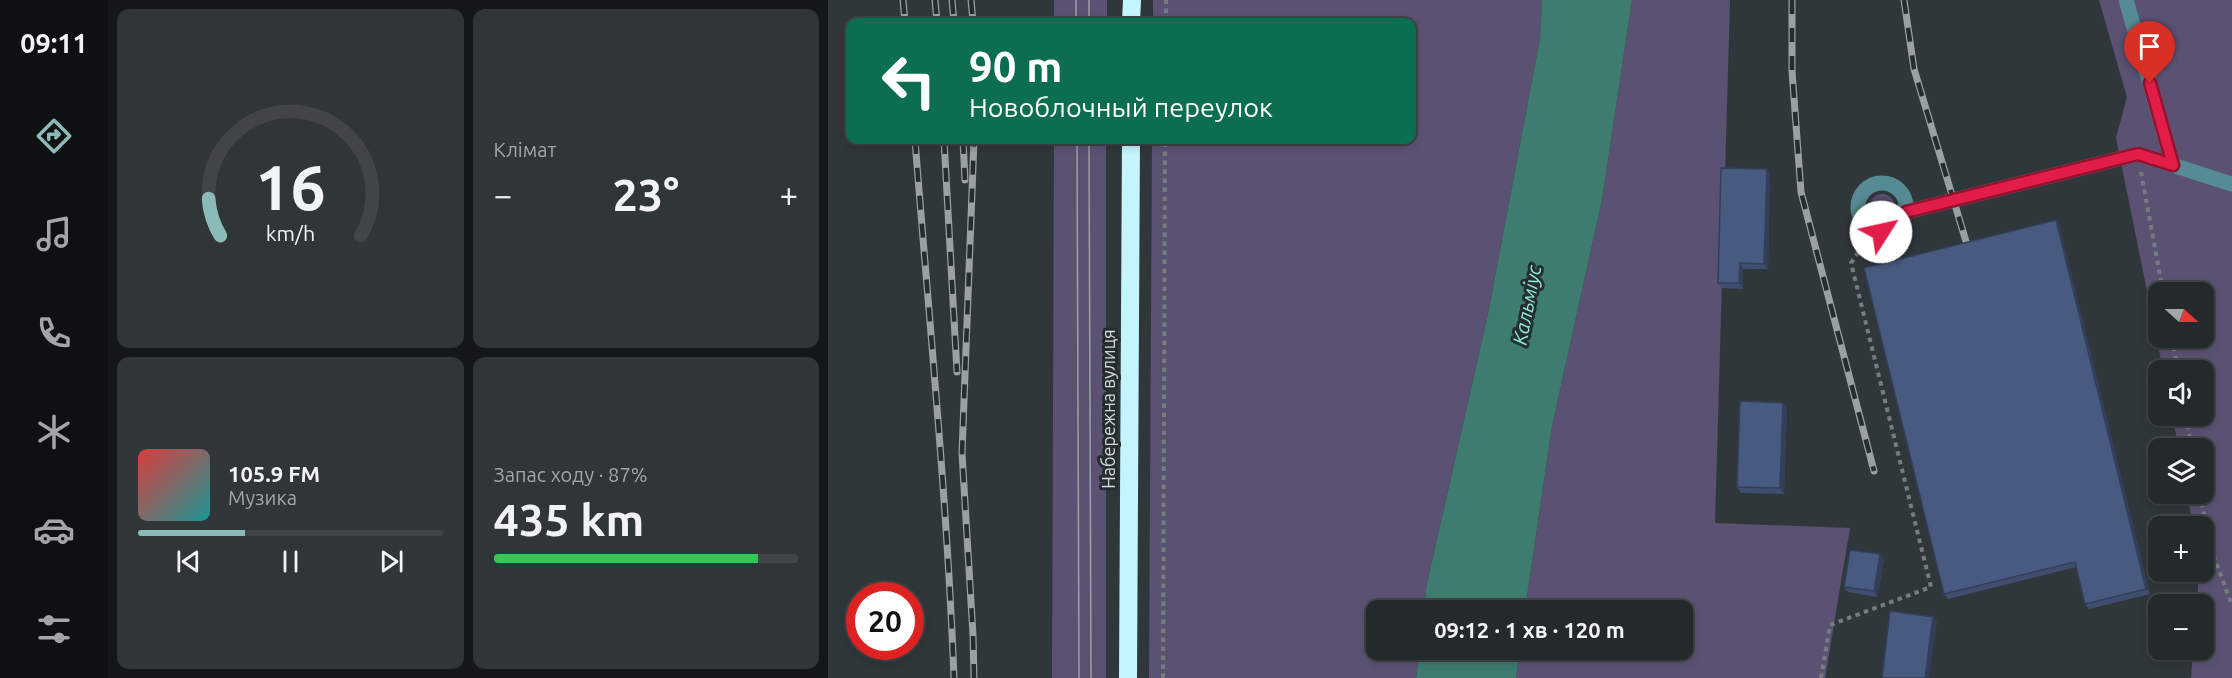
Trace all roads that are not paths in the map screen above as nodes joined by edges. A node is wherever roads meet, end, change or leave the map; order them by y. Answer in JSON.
{"nodes":[{"id":1,"x":1132,"y":0,"type":"edge"},
{"id":2,"x":2126,"y":0,"type":"edge"},
{"id":3,"x":1131,"y":18,"type":"edge"},
{"id":4,"x":1131,"y":144,"type":"edge"},
{"id":5,"x":2173,"y":165,"type":"junction"},
{"id":6,"x":2232,"y":184,"type":"edge"},
{"id":7,"x":1906,"y":212,"type":"junction"},
{"id":8,"x":1128,"y":678,"type":"edge"}],
"edges":[{"from":1,"to":3,"type":"highway"},
{"from":2,"to":5,"type":"street"},
{"from":4,"to":8,"type":"highway","name":"Набережна вулиця"},
{"from":5,"to":6,"type":"street"},
{"from":5,"to":7,"type":"street"},
{"from":7,"to":7,"type":"street"}]}
